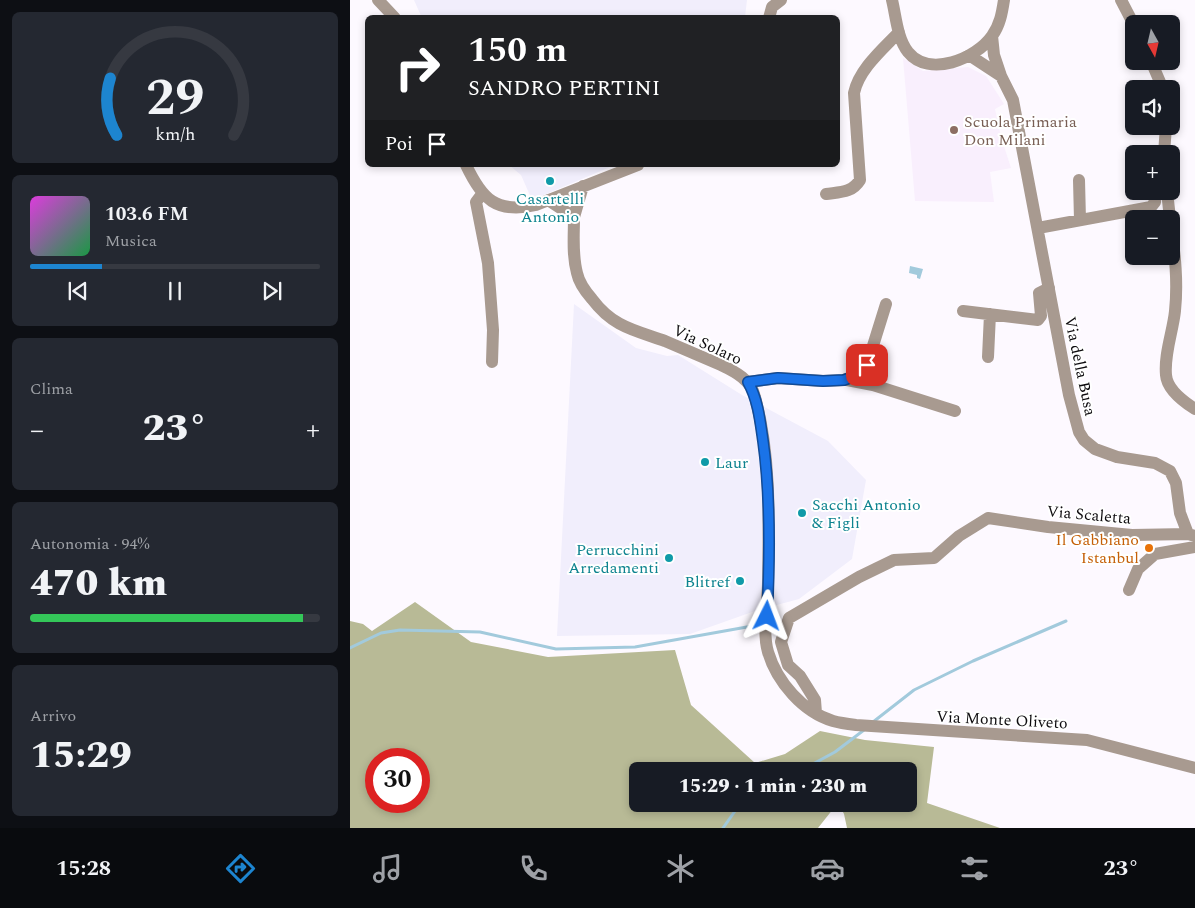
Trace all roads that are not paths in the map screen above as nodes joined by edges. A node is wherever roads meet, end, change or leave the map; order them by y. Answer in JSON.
{"nodes":[{"id":1,"x":378,"y":0,"type":"edge"},
{"id":2,"x":781,"y":0,"type":"edge"},
{"id":3,"x":892,"y":0,"type":"edge"},
{"id":4,"x":1004,"y":0,"type":"edge"},
{"id":5,"x":1121,"y":0,"type":"edge"},
{"id":6,"x":392,"y":15,"type":"edge"},
{"id":7,"x":770,"y":15,"type":"edge"},
{"id":8,"x":1129,"y":15,"type":"edge"},
{"id":9,"x":900,"y":32,"type":"junction"},
{"id":10,"x":992,"y":36,"type":"junction"},
{"id":11,"x":969,"y":55,"type":"junction"},
{"id":12,"x":1001,"y":76,"type":"junction"},
{"id":13,"x":467,"y":167,"type":"edge"},
{"id":14,"x":633,"y":167,"type":"edge"},
{"id":15,"x":1079,"y":180,"type":"dead end"},
{"id":16,"x":583,"y":186,"type":"junction"},
{"id":17,"x":482,"y":194,"type":"junction"},
{"id":18,"x":826,"y":194,"type":"dead end"},
{"id":19,"x":548,"y":200,"type":"junction"},
{"id":20,"x":1155,"y":200,"type":"edge"},
{"id":21,"x":574,"y":217,"type":"junction"},
{"id":22,"x":1080,"y":220,"type":"junction"},
{"id":23,"x":1038,"y":228,"type":"junction"},
{"id":24,"x":1176,"y":265,"type":"edge"},
{"id":25,"x":1049,"y":288,"type":"junction"},
{"id":26,"x":886,"y":304,"type":"dead end"},
{"id":27,"x":963,"y":311,"type":"dead end"},
{"id":28,"x":990,"y":314,"type":"junction"},
{"id":29,"x":988,"y":357,"type":"dead end"},
{"id":30,"x":492,"y":362,"type":"dead end"},
{"id":31,"x":844,"y":380,"type":"junction"},
{"id":32,"x":748,"y":382,"type":"junction"},
{"id":33,"x":1195,"y":408,"type":"edge"},
{"id":34,"x":955,"y":411,"type":"dead end"},
{"id":35,"x":1192,"y":535,"type":"edge"},
{"id":36,"x":1195,"y":547,"type":"edge"},
{"id":37,"x":1129,"y":590,"type":"dead end"},
{"id":38,"x":812,"y":710,"type":"junction"},
{"id":39,"x":1195,"y":768,"type":"edge"}],
"edges":[{"from":1,"to":6,"type":"street"},
{"from":2,"to":7,"type":"street"},
{"from":3,"to":9,"type":"street"},
{"from":4,"to":10,"type":"street"},
{"from":5,"to":8,"type":"street"},
{"from":9,"to":11,"type":"street"},
{"from":9,"to":18,"type":"street"},
{"from":10,"to":11,"type":"street"},
{"from":10,"to":12,"type":"street","name":"Via della Busa"},
{"from":11,"to":12,"type":"street"},
{"from":12,"to":23,"type":"street","name":"Via della Busa"},
{"from":13,"to":17,"type":"street"},
{"from":14,"to":16,"type":"street"},
{"from":15,"to":22,"type":"street"},
{"from":16,"to":19,"type":"street"},
{"from":16,"to":21,"type":"street","name":"Via Solaro"},
{"from":17,"to":19,"type":"street"},
{"from":17,"to":30,"type":"street"},
{"from":19,"to":21,"type":"street"},
{"from":20,"to":22,"type":"street"},
{"from":21,"to":32,"type":"street","name":"Via Solaro"},
{"from":22,"to":23,"type":"street"},
{"from":23,"to":25,"type":"street","name":"Via della Busa"},
{"from":24,"to":33,"type":"street"},
{"from":25,"to":28,"type":"street","name":"Via della Busa"},
{"from":25,"to":35,"type":"street","name":"Via della Busa"},
{"from":26,"to":31,"type":"street"},
{"from":27,"to":28,"type":"street","name":"Via della Busa"},
{"from":28,"to":29,"type":"street"},
{"from":31,"to":32,"type":"street"},
{"from":31,"to":34,"type":"street"},
{"from":32,"to":38,"type":"street","name":"Via Solaro"},
{"from":35,"to":38,"type":"street","name":"Via Scaletta"},
{"from":36,"to":37,"type":"street"},
{"from":38,"to":39,"type":"street","name":"Via Monte Oliveto"}]}
